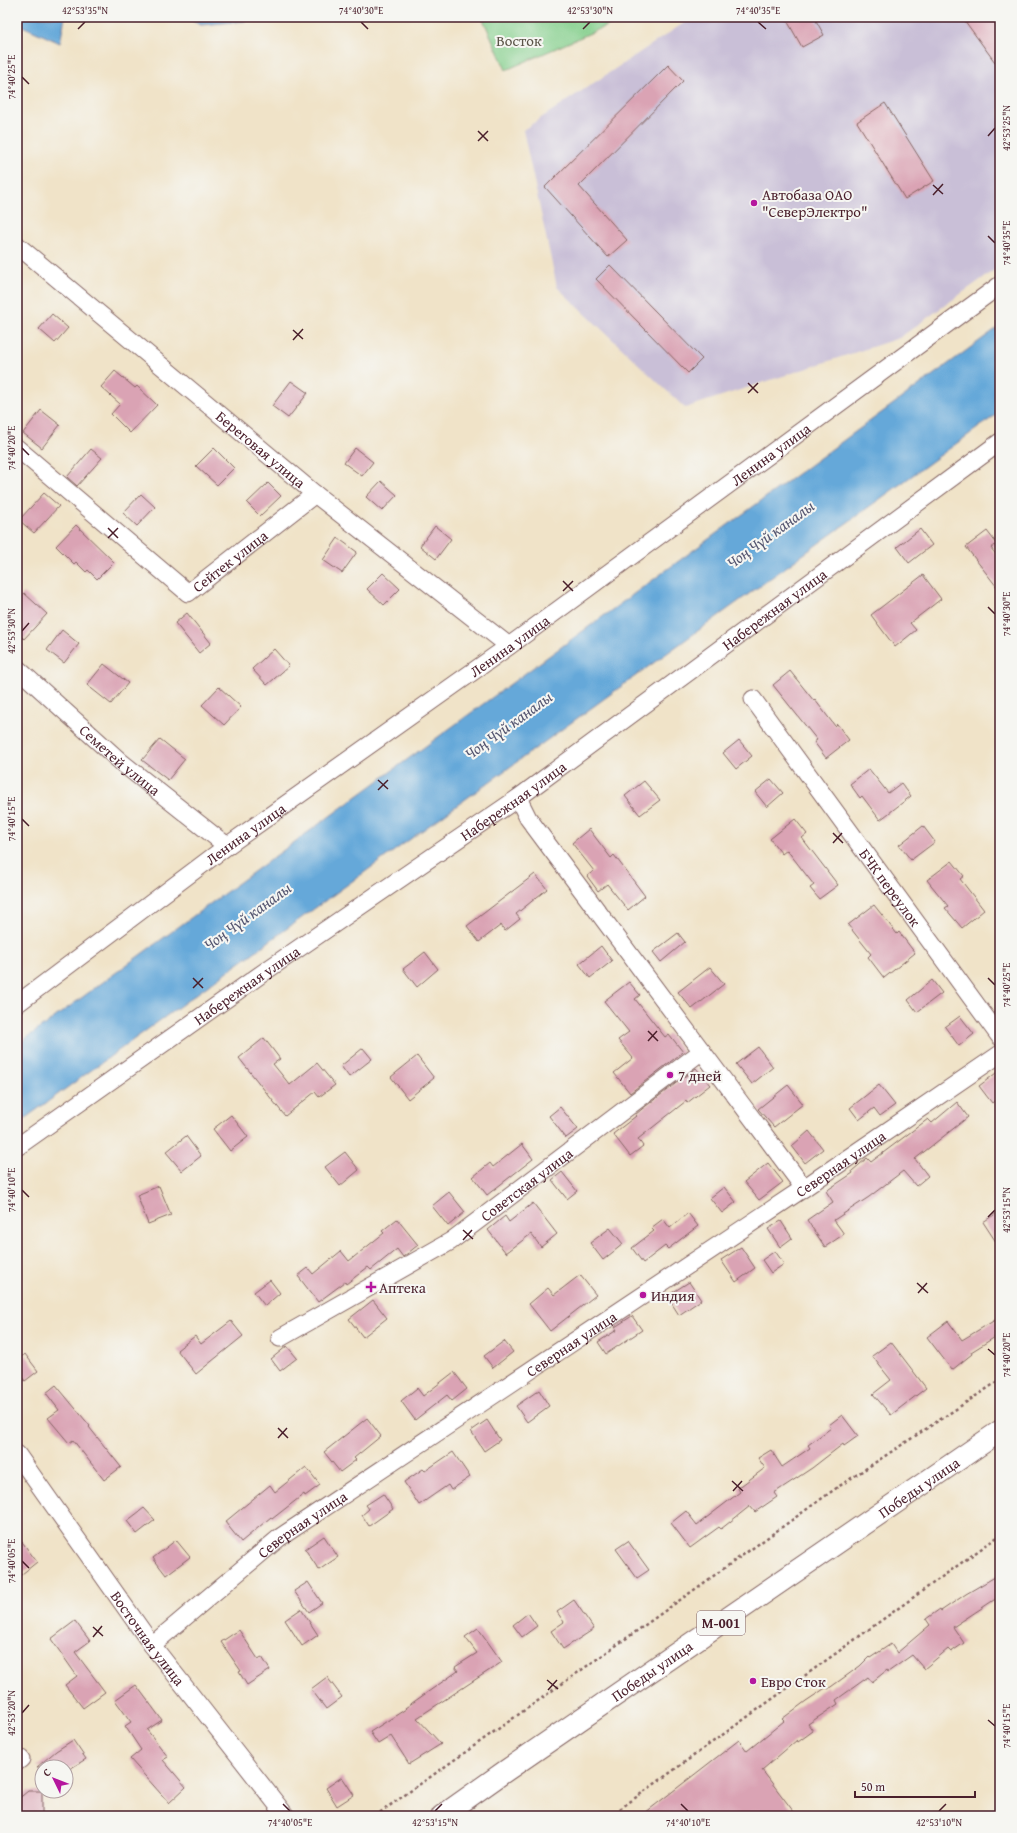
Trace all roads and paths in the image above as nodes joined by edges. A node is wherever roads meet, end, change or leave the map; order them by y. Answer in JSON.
{"nodes":[{"id":1,"x":17,"y":245,"type":"edge"},
{"id":2,"x":1000,"y":285,"type":"edge"},
{"id":3,"x":1000,"y":442,"type":"edge"},
{"id":4,"x":17,"y":448,"type":"edge"},
{"id":5,"x":315,"y":494,"type":"junction"},
{"id":6,"x":509,"y":646,"type":"junction"},
{"id":7,"x":17,"y":668,"type":"edge"},
{"id":8,"x":753,"y":699,"type":"dead end"},
{"id":9,"x":518,"y":798,"type":"junction"},
{"id":10,"x":227,"y":846,"type":"junction"},
{"id":11,"x":17,"y":1004,"type":"edge"},
{"id":12,"x":1000,"y":1037,"type":"edge"},
{"id":13,"x":702,"y":1051,"type":"junction"},
{"id":14,"x":1000,"y":1054,"type":"edge"},
{"id":15,"x":17,"y":1147,"type":"edge"},
{"id":16,"x":804,"y":1188,"type":"junction"},
{"id":17,"x":280,"y":1338,"type":"dead end"},
{"id":18,"x":1000,"y":1380,"type":"edge"},
{"id":19,"x":1000,"y":1431,"type":"edge"},
{"id":20,"x":17,"y":1454,"type":"edge"},
{"id":21,"x":1000,"y":1535,"type":"edge"},
{"id":22,"x":152,"y":1645,"type":"junction"},
{"id":23,"x":286,"y":1816,"type":"edge"},
{"id":24,"x":374,"y":1816,"type":"edge"},
{"id":25,"x":442,"y":1816,"type":"edge"},
{"id":26,"x":610,"y":1816,"type":"edge"}],
"edges":[{"from":1,"to":5,"type":"street","name":"Береговая улица"},
{"from":2,"to":6,"type":"street","name":"Ленина улица"},
{"from":3,"to":9,"type":"street","name":"Набережная улица"},
{"from":4,"to":5,"type":"street","name":"Сейтек улица"},
{"from":5,"to":6,"type":"street","name":"Береговая улица"},
{"from":6,"to":10,"type":"street","name":"Ленина улица"},
{"from":7,"to":10,"type":"street","name":"Семетей улица"},
{"from":8,"to":12,"type":"street","name":"БЧК переулок"},
{"from":9,"to":13,"type":"street"},
{"from":9,"to":15,"type":"street","name":"Набережная улица"},
{"from":10,"to":11,"type":"street","name":"Ленина улица"},
{"from":13,"to":16,"type":"street"},
{"from":13,"to":17,"type":"street","name":"Советская улица"},
{"from":14,"to":16,"type":"street","name":"Северная улица"},
{"from":16,"to":22,"type":"street","name":"Северная улица"},
{"from":18,"to":24,"type":"path"},
{"from":19,"to":25,"type":"main road","name":"Победы улица","number":"М-001"},
{"from":20,"to":22,"type":"street","name":"Восточная улица"},
{"from":21,"to":26,"type":"path"},
{"from":22,"to":23,"type":"street","name":"Восточная улица"}]}
